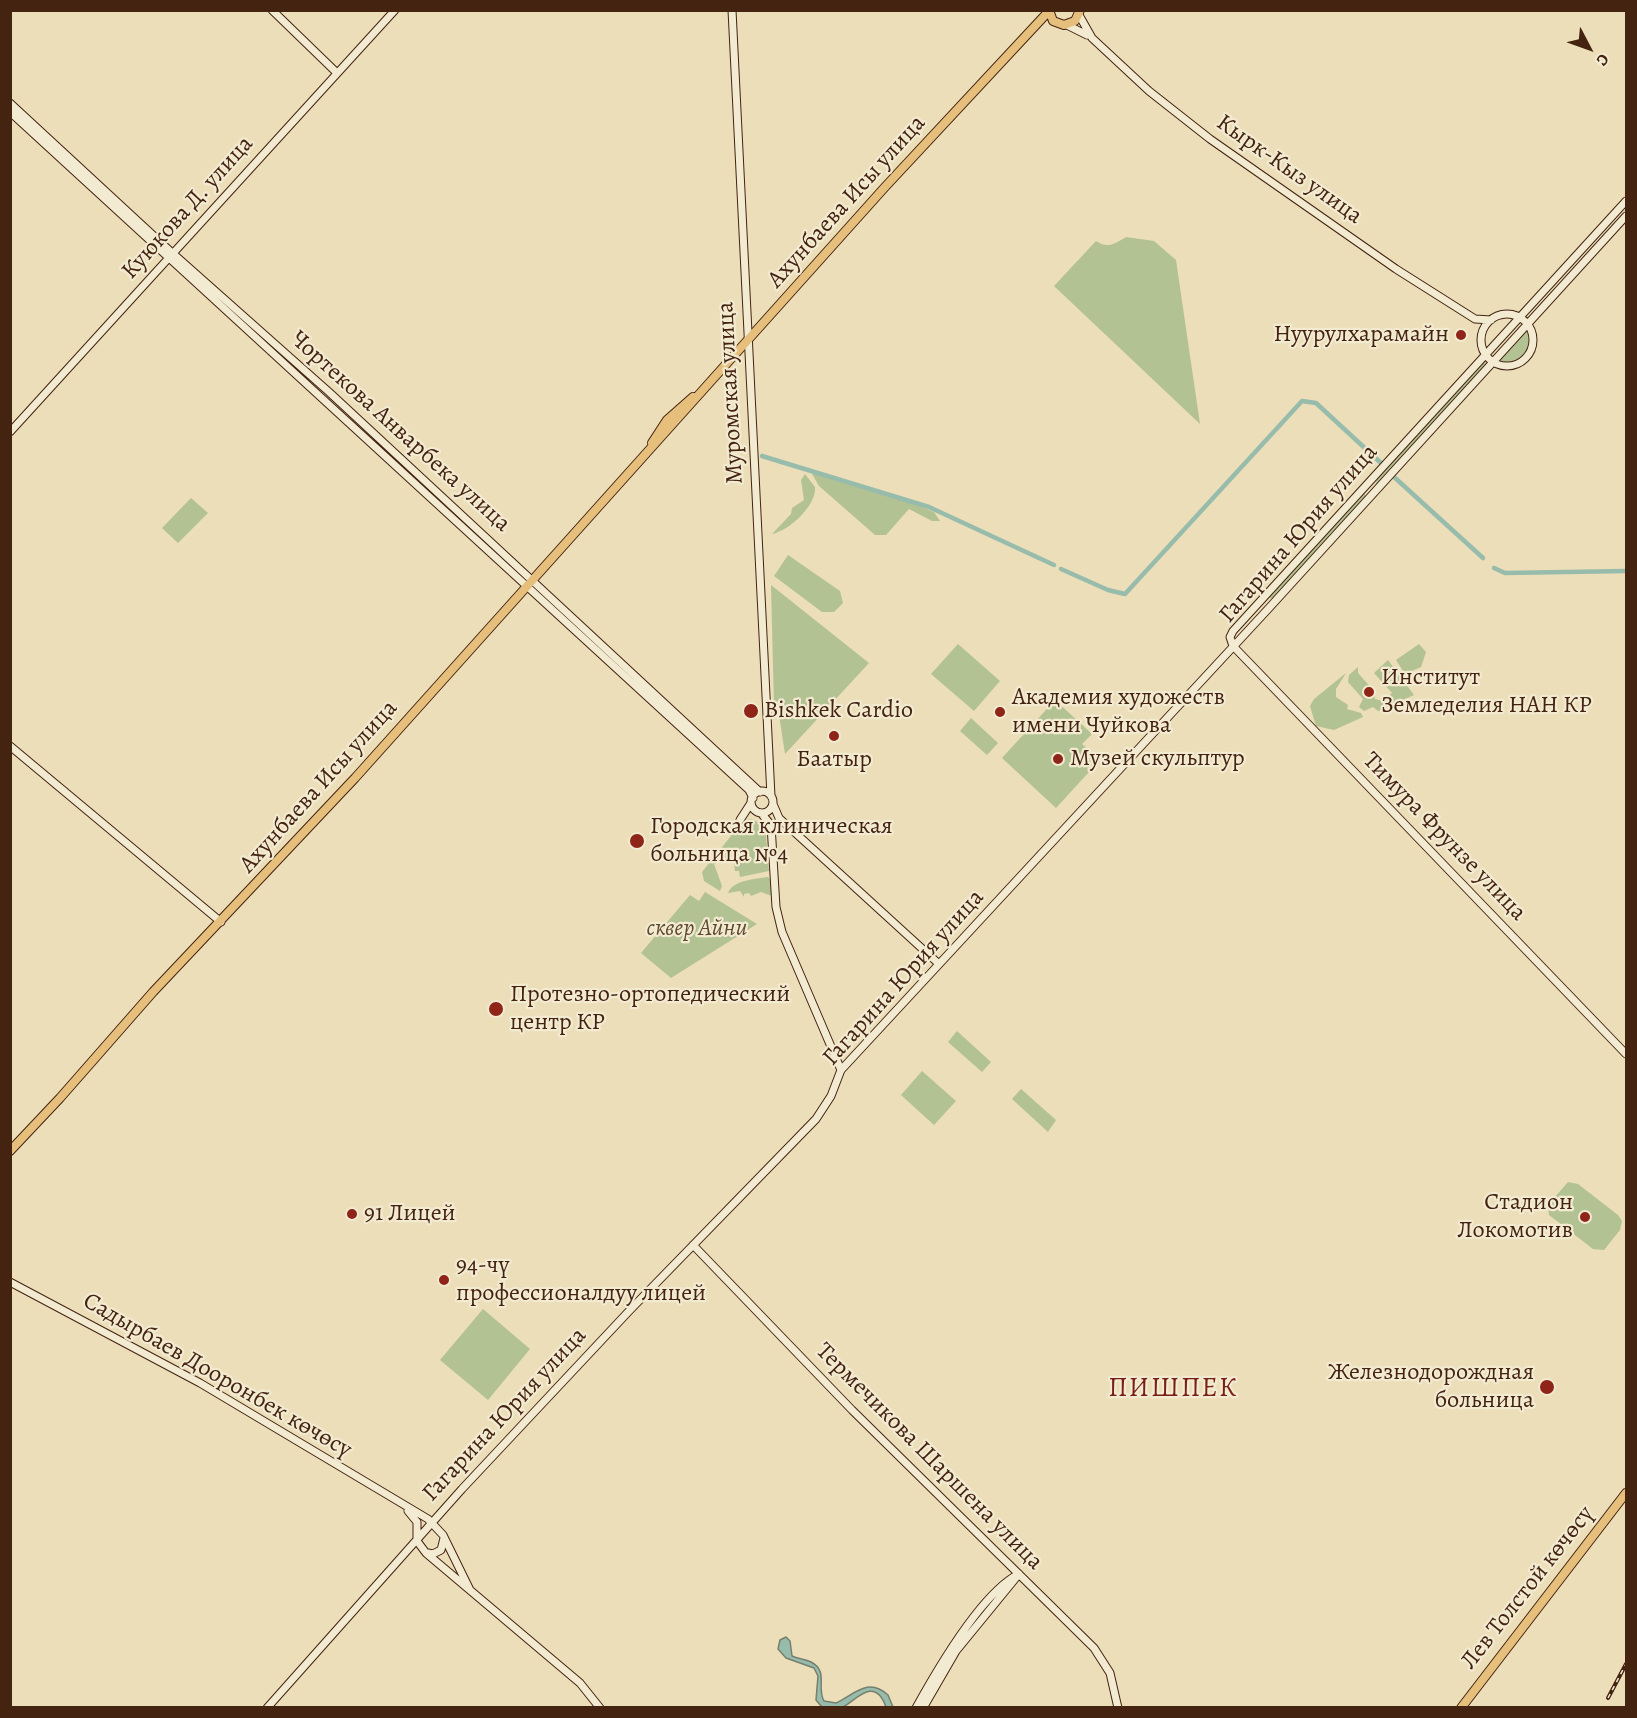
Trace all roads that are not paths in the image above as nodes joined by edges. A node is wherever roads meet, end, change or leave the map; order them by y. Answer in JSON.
{"nodes":[{"id":1,"x":272,"y":10,"type":"edge"},
{"id":2,"x":395,"y":10,"type":"edge"},
{"id":3,"x":732,"y":10,"type":"edge"},
{"id":4,"x":1049,"y":11,"type":"edge"},
{"id":5,"x":1080,"y":13,"type":"edge"},
{"id":6,"x":1057,"y":24,"type":"junction"},
{"id":7,"x":1067,"y":25,"type":"junction"},
{"id":8,"x":1029,"y":35,"type":"junction"},
{"id":9,"x":1092,"y":38,"type":"junction"},
{"id":10,"x":337,"y":73,"type":"junction"},
{"id":11,"x":10,"y":103,"type":"edge"},
{"id":12,"x":10,"y":112,"type":"edge"},
{"id":13,"x":1626,"y":201,"type":"edge"},
{"id":14,"x":1626,"y":216,"type":"edge"},
{"id":15,"x":170,"y":256,"type":"junction"},
{"id":16,"x":1520,"y":317,"type":"junction"},
{"id":17,"x":1475,"y":319,"type":"junction"},
{"id":18,"x":1491,"y":320,"type":"junction"},
{"id":19,"x":1528,"y":324,"type":"junction"},
{"id":20,"x":1482,"y":334,"type":"junction"},
{"id":21,"x":748,"y":339,"type":"junction"},
{"id":22,"x":1486,"y":354,"type":"junction"},
{"id":23,"x":1493,"y":361,"type":"junction"},
{"id":24,"x":10,"y":432,"type":"edge"},
{"id":25,"x":529,"y":583,"type":"junction"},
{"id":26,"x":1261,"y":601,"type":"junction"},
{"id":27,"x":1269,"y":608,"type":"junction"},
{"id":28,"x":1233,"y":646,"type":"junction"},
{"id":29,"x":10,"y":746,"type":"edge"},
{"id":30,"x":769,"y":773,"type":"junction"},
{"id":31,"x":761,"y":791,"type":"junction"},
{"id":32,"x":752,"y":800,"type":"junction"},
{"id":33,"x":772,"y":800,"type":"junction"},
{"id":34,"x":760,"y":813,"type":"junction"},
{"id":35,"x":779,"y":818,"type":"junction"},
{"id":36,"x":771,"y":825,"type":"junction"},
{"id":37,"x":221,"y":922,"type":"junction"},
{"id":38,"x":939,"y":964,"type":"junction"},
{"id":39,"x":1626,"y":1043,"type":"edge"},
{"id":40,"x":1624,"y":1052,"type":"edge"},
{"id":41,"x":841,"y":1070,"type":"junction"},
{"id":42,"x":10,"y":1151,"type":"edge"},
{"id":43,"x":693,"y":1245,"type":"junction"},
{"id":44,"x":10,"y":1282,"type":"edge"},
{"id":45,"x":1626,"y":1493,"type":"edge"},
{"id":46,"x":402,"y":1505,"type":"junction"},
{"id":47,"x":431,"y":1524,"type":"junction"},
{"id":48,"x":443,"y":1535,"type":"junction"},
{"id":49,"x":417,"y":1541,"type":"junction"},
{"id":50,"x":426,"y":1553,"type":"junction"},
{"id":51,"x":1019,"y":1574,"type":"junction"},
{"id":52,"x":470,"y":1590,"type":"junction"},
{"id":53,"x":267,"y":1707,"type":"edge"},
{"id":54,"x":600,"y":1707,"type":"edge"},
{"id":55,"x":916,"y":1707,"type":"edge"},
{"id":56,"x":923,"y":1707,"type":"edge"},
{"id":57,"x":1118,"y":1707,"type":"edge"},
{"id":58,"x":1461,"y":1707,"type":"edge"}],
"edges":[{"from":1,"to":10,"type":"main road"},
{"from":2,"to":10,"type":"main road","name":"Куюкова Д. улица"},
{"from":3,"to":21,"type":"main road","name":"Муромская улица"},
{"from":4,"to":6,"type":"main road"},
{"from":4,"to":8,"type":"main road","name":"Ахунбаева Исы улица"},
{"from":5,"to":7,"type":"main road"},
{"from":5,"to":9,"type":"main road","name":"Кырк-Кыз улица"},
{"from":6,"to":7,"type":"main road"},
{"from":6,"to":8,"type":"main road","name":"Ахунбаева Исы улица"},
{"from":7,"to":9,"type":"main road","name":"Кырк-Кыз улица"},
{"from":8,"to":21,"type":"main road","name":"Ахунбаева Исы улица"},
{"from":9,"to":17,"type":"main road","name":"Кырк-Кыз улица"},
{"from":10,"to":15,"type":"main road","name":"Куюкова Д. улица"},
{"from":11,"to":15,"type":"main road","name":"Чортекова Анварбека улица"},
{"from":12,"to":15,"type":"main road","name":"Чортекова Анварбека улица"},
{"from":13,"to":16,"type":"main road","name":"Гагарина Юрия улица"},
{"from":14,"to":19,"type":"main road","name":"Гагарина Юрия улица"},
{"from":15,"to":24,"type":"main road","name":"Куюкова Д. улица"},
{"from":15,"to":25,"type":"main road","name":"Чортекова Анварбека улица"},
{"from":16,"to":18,"type":"main road","name":"Кырк-Кыз улица"},
{"from":16,"to":19,"type":"main road"},
{"from":16,"to":22,"type":"main road","name":"Гагарина Юрия улица"},
{"from":17,"to":18,"type":"main road","name":"Кырк-Кыз улица"},
{"from":17,"to":20,"type":"main road"},
{"from":18,"to":20,"type":"main road"},
{"from":19,"to":23,"type":"main road","name":"Гагарина Юрия улица"},
{"from":19,"to":23,"type":"main road"},
{"from":20,"to":22,"type":"main road"},
{"from":21,"to":25,"type":"main road","name":"Ахунбаева Исы улица"},
{"from":21,"to":30,"type":"main road","name":"Муромская улица"},
{"from":22,"to":23,"type":"main road"},
{"from":22,"to":26,"type":"main road","name":"Гагарина Юрия улица"},
{"from":23,"to":27,"type":"main road","name":"Гагарина Юрия улица"},
{"from":25,"to":31,"type":"main road","name":"Чортекова Анварбека улица"},
{"from":25,"to":32,"type":"main road","name":"Чортекова Анварбека улица"},
{"from":25,"to":37,"type":"main road","name":"Ахунбаева Исы улица"},
{"from":26,"to":27,"type":"main road"},
{"from":26,"to":28,"type":"main road","name":"Гагарина Юрия улица"},
{"from":27,"to":28,"type":"main road","name":"Гагарина Юрия улица"},
{"from":28,"to":38,"type":"main road","name":"Гагарина Юрия улица"},
{"from":28,"to":40,"type":"main road","name":"Тимура Фрунзе улица"},
{"from":29,"to":37,"type":"main road"},
{"from":30,"to":31,"type":"main road"},
{"from":30,"to":33,"type":"main road","name":"Муромская улица"},
{"from":31,"to":32,"type":"main road"},
{"from":31,"to":33,"type":"main road","name":"Чортекова Анварбека улица"},
{"from":32,"to":34,"type":"main road","name":"Чортекова Анварбека улица"},
{"from":32,"to":34,"type":"main road"},
{"from":33,"to":34,"type":"main road"},
{"from":33,"to":35,"type":"main road","name":"Муромская улица"},
{"from":34,"to":36,"type":"main road"},
{"from":35,"to":36,"type":"main road"},
{"from":35,"to":38,"type":"main road"},
{"from":36,"to":41,"type":"main road"},
{"from":37,"to":42,"type":"main road","name":"Ахунбаева Исы улица"},
{"from":38,"to":41,"type":"main road","name":"Гагарина Юрия улица"},
{"from":39,"to":40,"type":"main road"},
{"from":41,"to":43,"type":"main road","name":"Гагарина Юрия улица"},
{"from":43,"to":47,"type":"main road","name":"Гагарина Юрия улица"},
{"from":43,"to":51,"type":"main road","name":"Термечикова Шаршена улица"},
{"from":44,"to":46,"type":"main road","name":"Садырбаев Дооронбек көчөсү"},
{"from":45,"to":58,"type":"main road","name":"Лев Толстой көчөсү"},
{"from":46,"to":47,"type":"main road","name":"Садырбаев Дооронбек көчөсү"},
{"from":46,"to":49,"type":"main road"},
{"from":47,"to":48,"type":"main road"},
{"from":47,"to":49,"type":"main road","name":"Гагарина Юрия улица"},
{"from":48,"to":50,"type":"main road"},
{"from":48,"to":52,"type":"main road"},
{"from":49,"to":50,"type":"main road"},
{"from":49,"to":53,"type":"main road","name":"Гагарина Юрия улица"},
{"from":50,"to":52,"type":"main road"},
{"from":51,"to":55,"type":"main road"},
{"from":51,"to":56,"type":"main road"},
{"from":51,"to":57,"type":"main road","name":"Термечикова Шаршена улица"},
{"from":52,"to":54,"type":"main road"}]}
